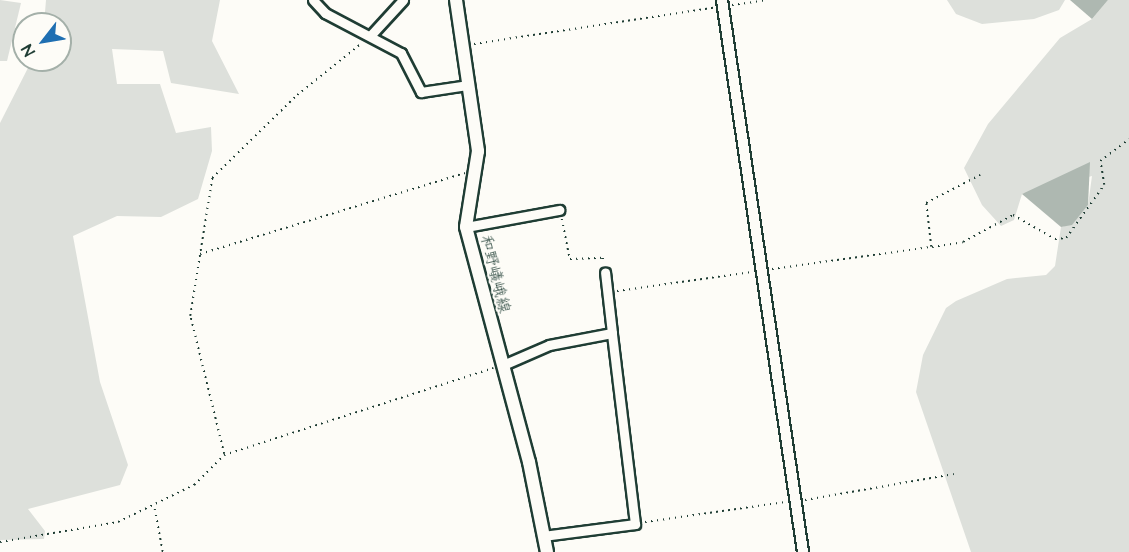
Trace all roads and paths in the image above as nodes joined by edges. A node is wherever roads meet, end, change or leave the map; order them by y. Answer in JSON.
{"nodes":[{"id":1,"x":313,"y":0,"type":"edge"},
{"id":2,"x":403,"y":0,"type":"edge"},
{"id":3,"x":456,"y":0,"type":"edge"},
{"id":4,"x":767,"y":0,"type":"edge"},
{"id":5,"x":722,"y":3,"type":"edge"},
{"id":6,"x":370,"y":36,"type":"junction"},
{"id":7,"x":462,"y":46,"type":"junction"},
{"id":8,"x":468,"y":85,"type":"junction"},
{"id":9,"x":1129,"y":139,"type":"edge"},
{"id":10,"x":478,"y":171,"type":"junction"},
{"id":11,"x":980,"y":175,"type":"dead end"},
{"id":12,"x":560,"y":210,"type":"joint"},
{"id":13,"x":466,"y":227,"type":"junction"},
{"id":14,"x":931,"y":247,"type":"junction"},
{"id":15,"x":199,"y":254,"type":"junction"},
{"id":16,"x":605,"y":272,"type":"joint"},
{"id":17,"x":762,"y":272,"type":"junction"},
{"id":18,"x":608,"y":293,"type":"junction"},
{"id":19,"x":612,"y":333,"type":"junction"},
{"id":20,"x":503,"y":365,"type":"junction"},
{"id":21,"x":224,"y":455,"type":"junction"},
{"id":22,"x":954,"y":474,"type":"dead end"},
{"id":23,"x":796,"y":501,"type":"junction"},
{"id":24,"x":155,"y":508,"type":"junction"},
{"id":25,"x":635,"y":524,"type":"junction"},
{"id":26,"x":543,"y":536,"type":"junction"},
{"id":27,"x":0,"y":542,"type":"edge"},
{"id":28,"x":163,"y":552,"type":"edge"},
{"id":29,"x":547,"y":552,"type":"edge"},
{"id":30,"x":803,"y":552,"type":"edge"}],
"edges":[{"from":1,"to":6,"type":"street"},
{"from":2,"to":6,"type":"street"},
{"from":3,"to":7,"type":"main road","name":"和野嶬峨線"},
{"from":4,"to":5,"type":"path"},
{"from":5,"to":7,"type":"path"},
{"from":5,"to":17,"type":"street"},
{"from":6,"to":8,"type":"street"},
{"from":6,"to":15,"type":"path"},
{"from":7,"to":8,"type":"main road","name":"和野嶬峨線"},
{"from":8,"to":10,"type":"main road","name":"和野嶬峨線"},
{"from":9,"to":14,"type":"path"},
{"from":10,"to":13,"type":"main road","name":"和野嶬峨線"},
{"from":10,"to":15,"type":"path"},
{"from":11,"to":14,"type":"path"},
{"from":12,"to":13,"type":"street"},
{"from":12,"to":16,"type":"path"},
{"from":13,"to":20,"type":"main road","name":"和野嶬峨線"},
{"from":14,"to":17,"type":"path"},
{"from":15,"to":21,"type":"path"},
{"from":16,"to":18,"type":"street"},
{"from":17,"to":18,"type":"path"},
{"from":17,"to":23,"type":"street"},
{"from":18,"to":19,"type":"street"},
{"from":19,"to":20,"type":"street"},
{"from":19,"to":25,"type":"street"},
{"from":20,"to":21,"type":"path"},
{"from":20,"to":26,"type":"main road","name":"和野嶬峨線"},
{"from":21,"to":24,"type":"path"},
{"from":22,"to":23,"type":"path"},
{"from":23,"to":25,"type":"path"},
{"from":23,"to":30,"type":"street"},
{"from":24,"to":27,"type":"path"},
{"from":24,"to":28,"type":"path"},
{"from":25,"to":26,"type":"street"},
{"from":26,"to":29,"type":"main road","name":"和野嶬峨線"}]}
